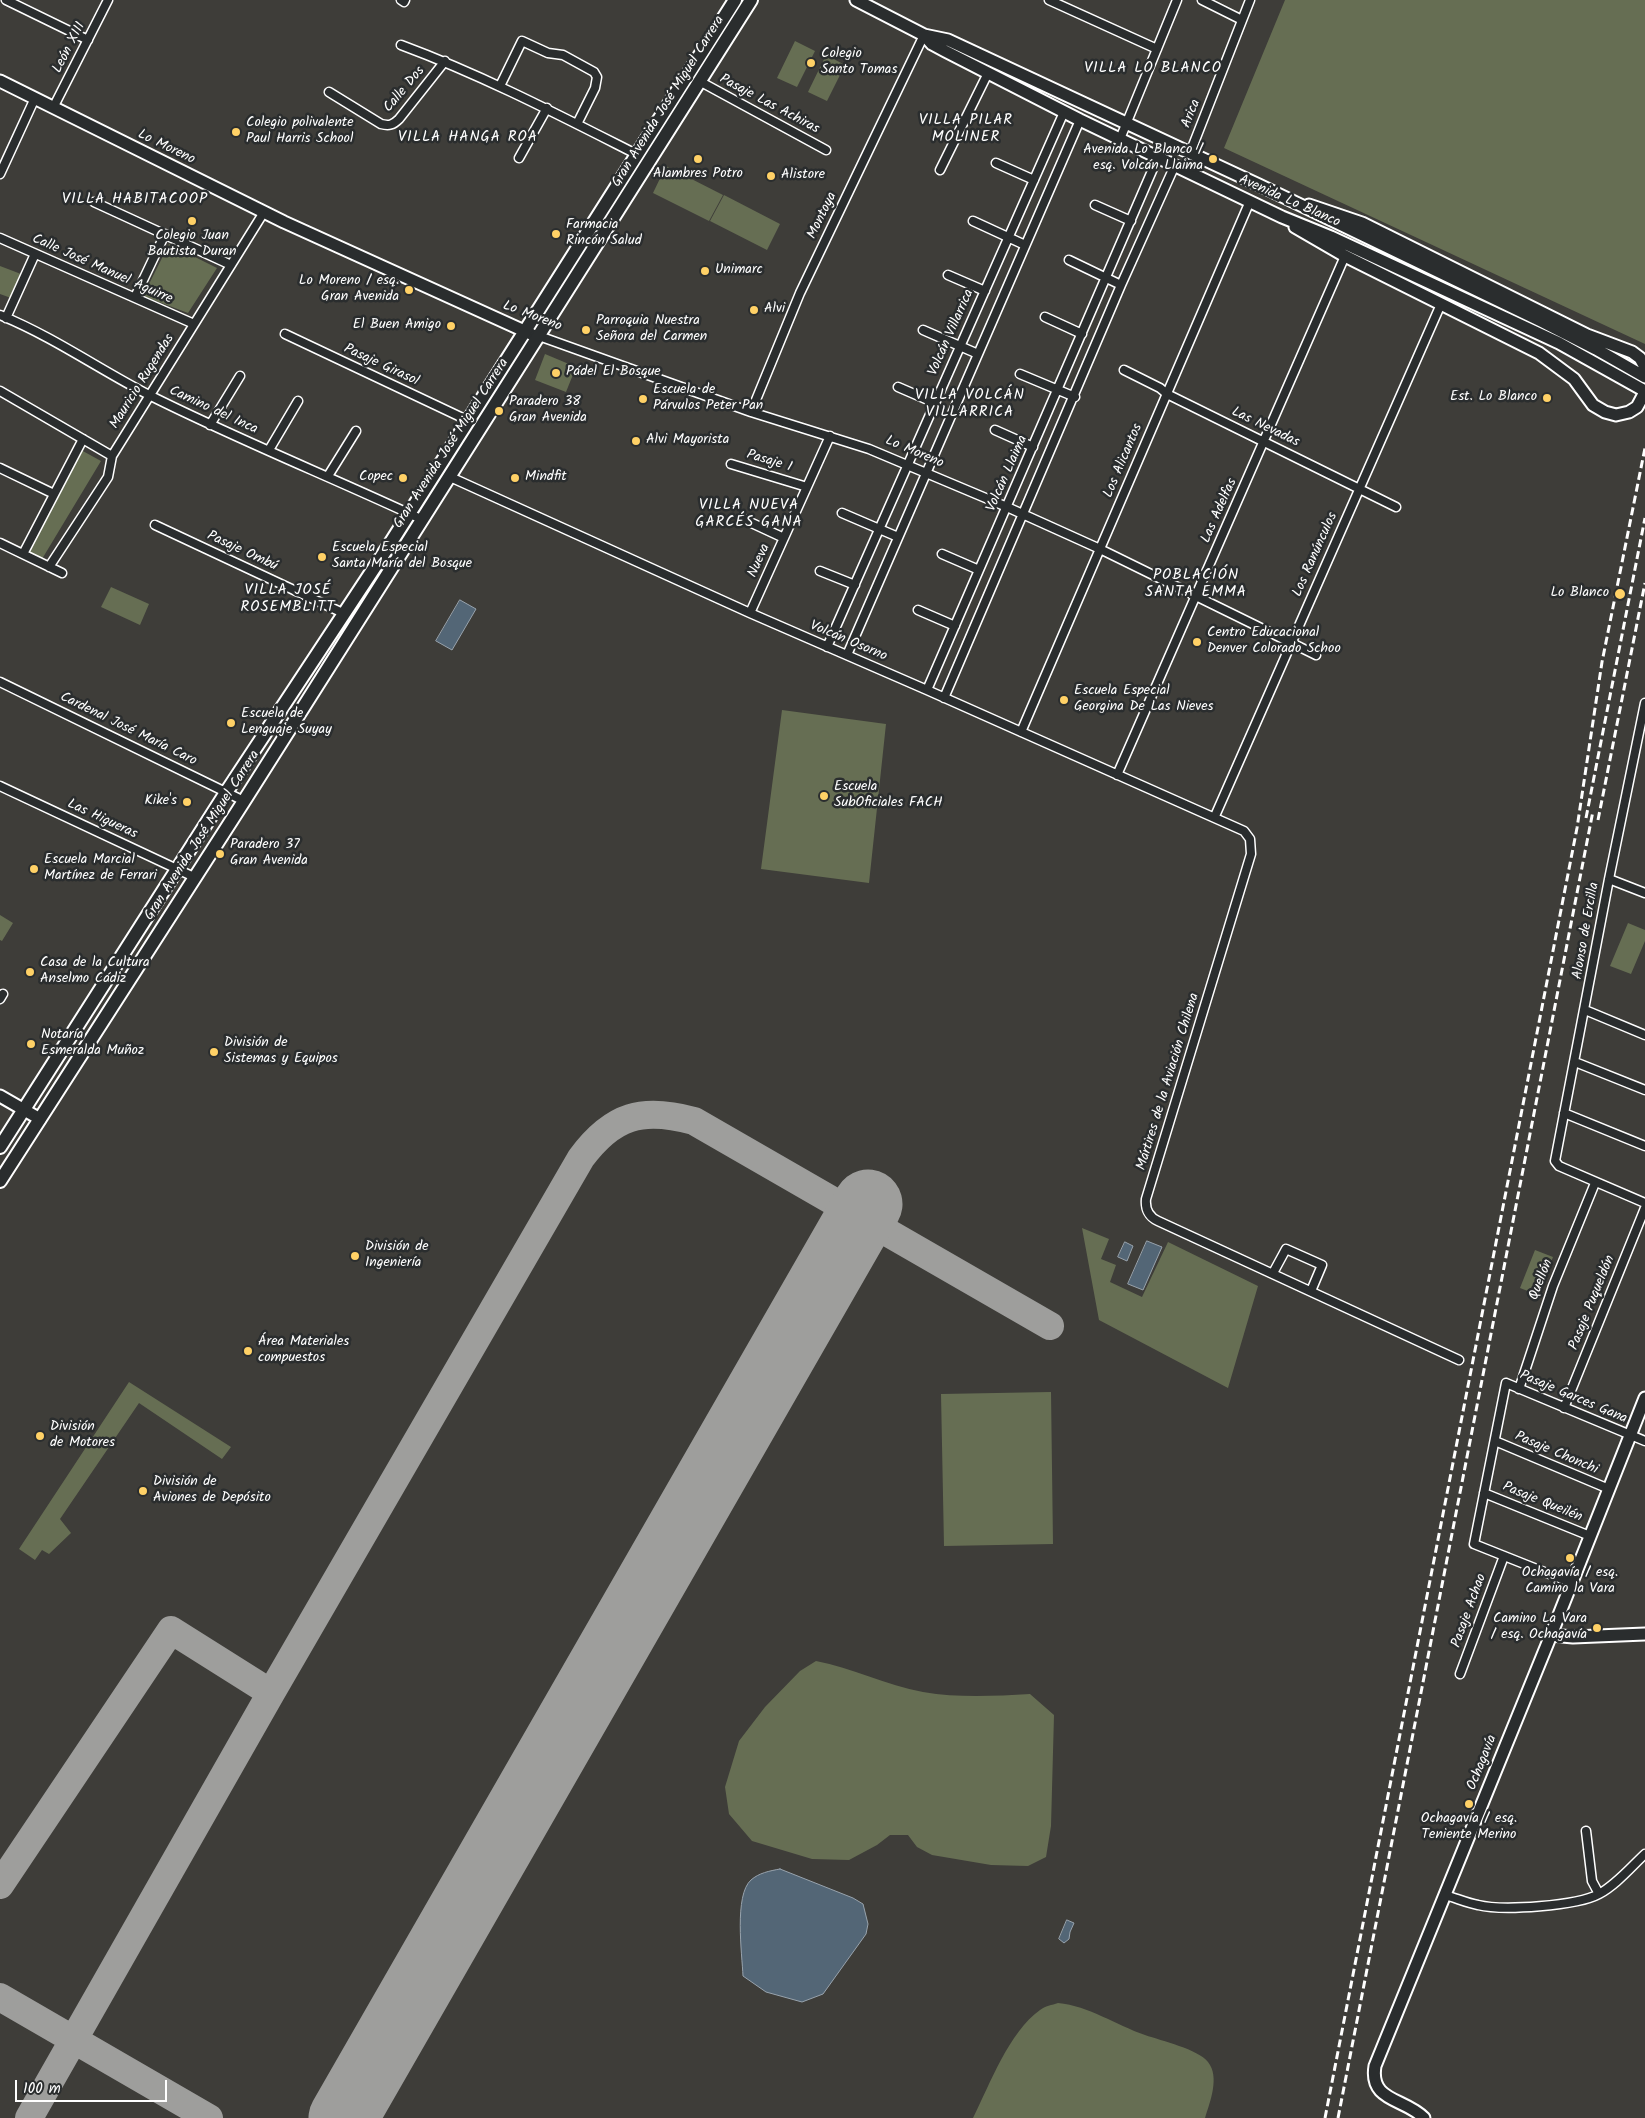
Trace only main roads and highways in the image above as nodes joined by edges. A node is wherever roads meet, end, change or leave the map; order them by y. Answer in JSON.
{"nodes":[{"id":1,"x":735,"y":0,"type":"edge"},
{"id":2,"x":751,"y":0,"type":"edge"},
{"id":3,"x":856,"y":0,"type":"edge"},
{"id":4,"x":924,"y":35,"type":"junction"},
{"id":5,"x":0,"y":82,"type":"edge"},
{"id":6,"x":1289,"y":201,"type":"junction"},
{"id":7,"x":1282,"y":217,"type":"junction"},
{"id":8,"x":524,"y":333,"type":"junction"},
{"id":9,"x":539,"y":336,"type":"junction"},
{"id":10,"x":1645,"y":367,"type":"edge"},
{"id":11,"x":1645,"y":377,"type":"edge"},
{"id":12,"x":1645,"y":391,"type":"edge"},
{"id":13,"x":415,"y":516,"type":"junction"},
{"id":14,"x":0,"y":1096,"type":"edge"},
{"id":15,"x":24,"y":1110,"type":"junction"},
{"id":16,"x":40,"y":1119,"type":"junction"},
{"id":17,"x":0,"y":1147,"type":"edge"},
{"id":18,"x":0,"y":1181,"type":"edge"},
{"id":19,"x":1645,"y":1398,"type":"edge"},
{"id":20,"x":1645,"y":1634,"type":"edge"},
{"id":21,"x":1551,"y":1635,"type":"junction"},
{"id":22,"x":1424,"y":2118,"type":"edge"}],
"edges":[{"from":1,"to":8,"type":"main road","name":"Gran Avenida José Miguel Carrera"},
{"from":2,"to":9,"type":"main road","name":"Gran Avenida José Miguel Carrera"},
{"from":3,"to":4,"type":"main road","name":"Avenida Lo Blanco"},
{"from":4,"to":6,"type":"main road","name":"Avenida Lo Blanco"},
{"from":4,"to":7,"type":"main road","name":"Avenida Lo Blanco"},
{"from":5,"to":8,"type":"main road","name":"Lo Moreno"},
{"from":6,"to":10,"type":"main road"},
{"from":6,"to":11,"type":"main road","name":"Avenida Lo Blanco"},
{"from":7,"to":12,"type":"main road","name":"Avenida Lo Blanco"},
{"from":7,"to":12,"type":"main road"},
{"from":8,"to":9,"type":"main road","name":"Lo Moreno"},
{"from":8,"to":13,"type":"main road","name":"Gran Avenida José Miguel Carrera"},
{"from":9,"to":13,"type":"main road","name":"Gran Avenida José Miguel Carrera"},
{"from":13,"to":15,"type":"main road","name":"Gran Avenida José Miguel Carrera"},
{"from":13,"to":16,"type":"main road","name":"Gran Avenida José Miguel Carrera"},
{"from":14,"to":15,"type":"main road"},
{"from":15,"to":16,"type":"main road"},
{"from":15,"to":17,"type":"main road","name":"Gran Avenida José Miguel Carrera"},
{"from":16,"to":18,"type":"main road","name":"Gran Avenida José Miguel Carrera"},
{"from":19,"to":21,"type":"main road","name":"Ochagavía"},
{"from":20,"to":21,"type":"main road"},
{"from":21,"to":22,"type":"main road","name":"Ochagavía"}]}
